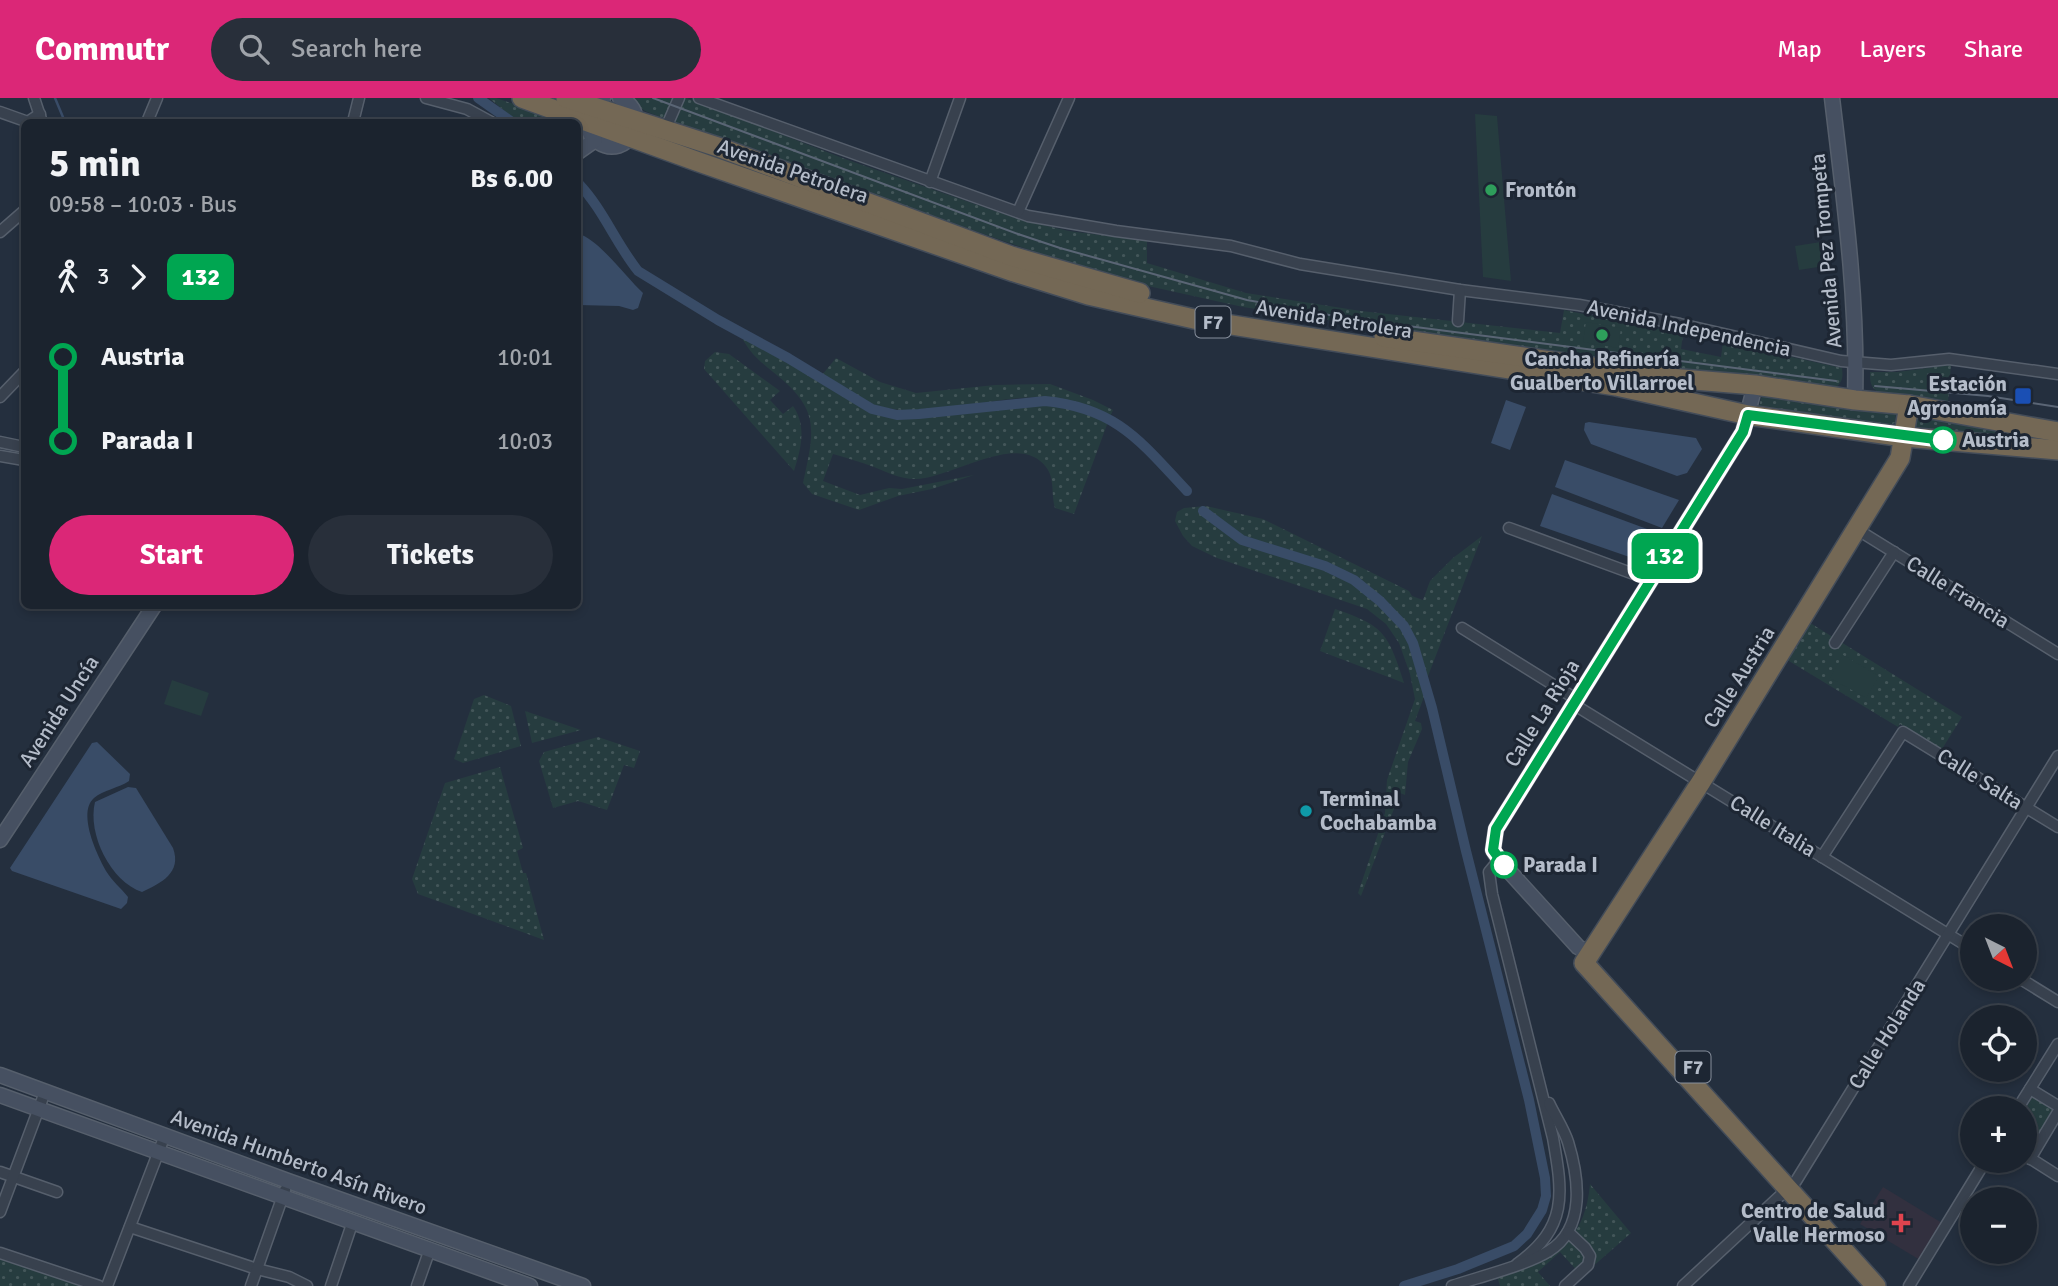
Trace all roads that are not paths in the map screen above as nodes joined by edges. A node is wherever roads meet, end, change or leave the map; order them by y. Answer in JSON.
{"nodes":[{"id":1,"x":33,"y":98,"type":"edge"},
{"id":2,"x":157,"y":98,"type":"edge"},
{"id":3,"x":359,"y":98,"type":"edge"},
{"id":4,"x":426,"y":98,"type":"edge"},
{"id":5,"x":522,"y":98,"type":"edge"},
{"id":6,"x":678,"y":98,"type":"edge"},
{"id":7,"x":699,"y":98,"type":"edge"},
{"id":8,"x":960,"y":98,"type":"edge"},
{"id":9,"x":1069,"y":98,"type":"edge"},
{"id":10,"x":1832,"y":98,"type":"edge"},
{"id":11,"x":561,"y":104,"type":"edge"},
{"id":12,"x":0,"y":112,"type":"edge"},
{"id":13,"x":41,"y":118,"type":"edge"},
{"id":14,"x":148,"y":119,"type":"edge"},
{"id":15,"x":354,"y":119,"type":"edge"},
{"id":16,"x":485,"y":119,"type":"edge"},
{"id":17,"x":21,"y":120,"type":"edge"},
{"id":18,"x":589,"y":121,"type":"edge"},
{"id":19,"x":627,"y":122,"type":"edge"},
{"id":20,"x":661,"y":138,"type":"junction"},
{"id":21,"x":581,"y":144,"type":"edge"},
{"id":22,"x":930,"y":182,"type":"junction"},
{"id":23,"x":1018,"y":212,"type":"junction"},
{"id":24,"x":21,"y":214,"type":"edge"},
{"id":25,"x":0,"y":232,"type":"edge"},
{"id":26,"x":1460,"y":289,"type":"junction"},
{"id":27,"x":1458,"y":321,"type":"dead end"},
{"id":28,"x":1856,"y":362,"type":"junction"},
{"id":29,"x":2058,"y":374,"type":"edge"},
{"id":30,"x":21,"y":375,"type":"edge"},
{"id":31,"x":1755,"y":386,"type":"junction"},
{"id":32,"x":0,"y":397,"type":"edge"},
{"id":33,"x":1855,"y":400,"type":"junction"},
{"id":34,"x":1909,"y":405,"type":"junction"},
{"id":35,"x":1748,"y":415,"type":"junction"},
{"id":36,"x":2058,"y":432,"type":"edge"},
{"id":37,"x":1905,"y":437,"type":"junction"},
{"id":38,"x":0,"y":442,"type":"edge"},
{"id":39,"x":21,"y":446,"type":"edge"},
{"id":40,"x":2058,"y":450,"type":"edge"},
{"id":41,"x":0,"y":456,"type":"edge"},
{"id":42,"x":21,"y":460,"type":"edge"},
{"id":43,"x":1509,"y":528,"type":"dead end"},
{"id":44,"x":1858,"y":530,"type":"junction"},
{"id":45,"x":1894,"y":552,"type":"junction"},
{"id":46,"x":1650,"y":580,"type":"junction"},
{"id":47,"x":152,"y":609,"type":"edge"},
{"id":48,"x":1462,"y":628,"type":"dead end"},
{"id":49,"x":1835,"y":643,"type":"dead end"},
{"id":50,"x":2058,"y":654,"type":"edge"},
{"id":51,"x":1574,"y":702,"type":"junction"},
{"id":52,"x":2058,"y":756,"type":"edge"},
{"id":53,"x":1701,"y":782,"type":"junction"},
{"id":54,"x":2026,"y":808,"type":"junction"},
{"id":55,"x":2058,"y":827,"type":"edge"},
{"id":56,"x":0,"y":840,"type":"edge"},
{"id":57,"x":1822,"y":857,"type":"junction"},
{"id":58,"x":1499,"y":860,"type":"junction"},
{"id":59,"x":1949,"y":934,"type":"junction"},
{"id":60,"x":1960,"y":941,"type":"edge"},
{"id":61,"x":1584,"y":955,"type":"junction"},
{"id":62,"x":2037,"y":989,"type":"edge"},
{"id":63,"x":2058,"y":1002,"type":"edge"},
{"id":64,"x":2058,"y":1044,"type":"edge"},
{"id":65,"x":0,"y":1075,"type":"edge"},
{"id":66,"x":1540,"y":1087,"type":"junction"},
{"id":67,"x":2030,"y":1089,"type":"junction"},
{"id":68,"x":45,"y":1092,"type":"junction"},
{"id":69,"x":0,"y":1095,"type":"edge"},
{"id":70,"x":2026,"y":1096,"type":"edge"},
{"id":71,"x":2058,"y":1106,"type":"edge"},
{"id":72,"x":39,"y":1108,"type":"junction"},
{"id":73,"x":2058,"y":1112,"type":"edge"},
{"id":74,"x":164,"y":1135,"type":"junction"},
{"id":75,"x":2037,"y":1142,"type":"edge"},
{"id":76,"x":158,"y":1152,"type":"junction"},
{"id":77,"x":2037,"y":1163,"type":"edge"},
{"id":78,"x":0,"y":1172,"type":"edge"},
{"id":79,"x":1978,"y":1173,"type":"edge"},
{"id":80,"x":2058,"y":1176,"type":"edge"},
{"id":81,"x":13,"y":1177,"type":"junction"},
{"id":82,"x":288,"y":1181,"type":"junction"},
{"id":83,"x":1793,"y":1186,"type":"junction"},
{"id":84,"x":57,"y":1192,"type":"dead end"},
{"id":85,"x":283,"y":1197,"type":"junction"},
{"id":86,"x":0,"y":1212,"type":"edge"},
{"id":87,"x":353,"y":1221,"type":"junction"},
{"id":88,"x":130,"y":1227,"type":"junction"},
{"id":89,"x":1568,"y":1233,"type":"junction"},
{"id":90,"x":430,"y":1249,"type":"junction"},
{"id":91,"x":0,"y":1253,"type":"edge"},
{"id":92,"x":1517,"y":1264,"type":"junction"},
{"id":93,"x":257,"y":1269,"type":"junction"},
{"id":94,"x":503,"y":1281,"type":"edge"},
{"id":95,"x":1485,"y":1281,"type":"edge"},
{"id":96,"x":99,"y":1286,"type":"edge"},
{"id":97,"x":107,"y":1286,"type":"edge"},
{"id":98,"x":251,"y":1286,"type":"edge"},
{"id":99,"x":307,"y":1286,"type":"edge"},
{"id":100,"x":331,"y":1286,"type":"edge"},
{"id":101,"x":418,"y":1286,"type":"edge"},
{"id":102,"x":530,"y":1286,"type":"edge"},
{"id":103,"x":583,"y":1286,"type":"edge"},
{"id":104,"x":1452,"y":1286,"type":"edge"},
{"id":105,"x":1565,"y":1286,"type":"edge"},
{"id":106,"x":1683,"y":1286,"type":"edge"},
{"id":107,"x":1876,"y":1286,"type":"edge"},
{"id":108,"x":1889,"y":1286,"type":"edge"},
{"id":109,"x":1909,"y":1286,"type":"edge"}],
"edges":[{"from":1,"to":13,"type":"street"},
{"from":2,"to":14,"type":"street"},
{"from":3,"to":15,"type":"street"},
{"from":4,"to":16,"type":"street"},
{"from":5,"to":11,"type":"highway","number":"F7"},
{"from":6,"to":20,"type":"street"},
{"from":7,"to":22,"type":"street","name":"Avenida Independencia"},
{"from":8,"to":22,"type":"street"},
{"from":9,"to":23,"type":"street"},
{"from":10,"to":28,"type":"street","name":"Avenida Pez Trompeta"},
{"from":11,"to":18,"type":"highway","number":"F7"},
{"from":12,"to":17,"type":"street"},
{"from":18,"to":19,"type":"highway","name":"Avenida Petrolera","number":"F7"},
{"from":18,"to":21,"type":"street"},
{"from":19,"to":20,"type":"highway","name":"Avenida Petrolera","number":"F7"},
{"from":19,"to":20,"type":"highway"},
{"from":20,"to":31,"type":"highway","name":"Avenida Petrolera","number":"F7"},
{"from":20,"to":35,"type":"highway","name":"Avenida Petrolera","number":"F7"},
{"from":22,"to":23,"type":"street","name":"Avenida Independencia"},
{"from":23,"to":26,"type":"street","name":"Avenida Independencia"},
{"from":24,"to":25,"type":"street"},
{"from":26,"to":27,"type":"street"},
{"from":26,"to":28,"type":"street","name":"Avenida Independencia"},
{"from":28,"to":29,"type":"street","name":"Avenida Independencia"},
{"from":28,"to":33,"type":"street","name":"Avenida Pez Trompeta"},
{"from":30,"to":32,"type":"street"},
{"from":31,"to":33,"type":"highway","name":"Avenida Petrolera","number":"F7"},
{"from":31,"to":35,"type":"street","name":"Calle La Rioja"},
{"from":33,"to":34,"type":"highway","name":"Avenida Petrolera","number":"F7"},
{"from":34,"to":36,"type":"highway","name":"Avenida Petrolera","number":"F7"},
{"from":34,"to":37,"type":"highway","name":"Calle Austria"},
{"from":35,"to":37,"type":"highway","name":"Avenida Petrolera","number":"F7"},
{"from":35,"to":46,"type":"street","name":"Calle La Rioja"},
{"from":37,"to":40,"type":"highway","name":"Avenida Petrolera","number":"F7"},
{"from":37,"to":44,"type":"highway","name":"Calle Austria"},
{"from":38,"to":39,"type":"street"},
{"from":41,"to":42,"type":"street"},
{"from":43,"to":46,"type":"street"},
{"from":44,"to":45,"type":"street","name":"Calle Francia"},
{"from":44,"to":53,"type":"highway","name":"Calle Austria"},
{"from":45,"to":49,"type":"street"},
{"from":45,"to":50,"type":"street","name":"Calle Francia"},
{"from":46,"to":51,"type":"street","name":"Calle La Rioja"},
{"from":47,"to":56,"type":"street","name":"Avenida Uncía"},
{"from":48,"to":51,"type":"street","name":"Calle Italia"},
{"from":51,"to":53,"type":"street","name":"Calle Italia"},
{"from":51,"to":58,"type":"street","name":"Calle La Rioja"},
{"from":52,"to":54,"type":"street","name":"Calle Holanda"},
{"from":53,"to":57,"type":"street","name":"Calle Italia"},
{"from":53,"to":61,"type":"highway","name":"Calle Austria"},
{"from":54,"to":55,"type":"street","name":"Calle Salta"},
{"from":54,"to":57,"type":"street","name":"Calle Salta"},
{"from":54,"to":59,"type":"street","name":"Calle Holanda"},
{"from":57,"to":59,"type":"street","name":"Calle Italia"},
{"from":58,"to":61,"type":"street"},
{"from":58,"to":66,"type":"street","name":"Calle La Rioja"},
{"from":59,"to":60,"type":"street","name":"Calle Italia"},
{"from":59,"to":83,"type":"street","name":"Calle Holanda"},
{"from":61,"to":83,"type":"highway","number":"F7"},
{"from":62,"to":63,"type":"street"},
{"from":64,"to":67,"type":"street"},
{"from":65,"to":68,"type":"street","name":"Avenida Humberto Asín Rivero"},
{"from":66,"to":89,"type":"street","name":"Calle La Rioja"},
{"from":66,"to":92,"type":"street","name":"Calle La Rioja"},
{"from":67,"to":70,"type":"street"},
{"from":67,"to":71,"type":"street"},
{"from":68,"to":72,"type":"street"},
{"from":68,"to":74,"type":"street","name":"Avenida Humberto Asín Rivero"},
{"from":69,"to":72,"type":"street","name":"Avenida Humberto Asín Rivero"},
{"from":72,"to":76,"type":"street","name":"Avenida Humberto Asín Rivero"},
{"from":72,"to":81,"type":"street"},
{"from":73,"to":75,"type":"street"},
{"from":74,"to":76,"type":"street"},
{"from":74,"to":82,"type":"street","name":"Avenida Humberto Asín Rivero"},
{"from":76,"to":85,"type":"street","name":"Avenida Humberto Asín Rivero"},
{"from":76,"to":88,"type":"street"},
{"from":77,"to":80,"type":"street"},
{"from":78,"to":81,"type":"street"},
{"from":79,"to":109,"type":"street"},
{"from":81,"to":84,"type":"street"},
{"from":81,"to":86,"type":"street"},
{"from":82,"to":85,"type":"street"},
{"from":82,"to":103,"type":"street","name":"Avenida Humberto Asín Rivero"},
{"from":83,"to":106,"type":"street","name":"Calle Holanda"},
{"from":83,"to":107,"type":"highway","number":"F7"},
{"from":83,"to":108,"type":"highway","number":"F7"},
{"from":85,"to":87,"type":"street","name":"Avenida Humberto Asín Rivero"},
{"from":85,"to":93,"type":"street"},
{"from":87,"to":90,"type":"street","name":"Avenida Humberto Asín Rivero"},
{"from":87,"to":100,"type":"street"},
{"from":88,"to":93,"type":"street"},
{"from":88,"to":97,"type":"street"},
{"from":89,"to":92,"type":"street","name":"Calle La Rioja"},
{"from":89,"to":105,"type":"street"},
{"from":90,"to":94,"type":"street","name":"Avenida Humberto Asín Rivero"},
{"from":90,"to":101,"type":"street"},
{"from":91,"to":96,"type":"street"},
{"from":92,"to":95,"type":"street","name":"Calle La Rioja"},
{"from":93,"to":98,"type":"street"},
{"from":93,"to":99,"type":"street"},
{"from":94,"to":102,"type":"street","name":"Avenida Humberto Asín Rivero"},
{"from":95,"to":104,"type":"street","name":"Calle La Rioja"}]}
